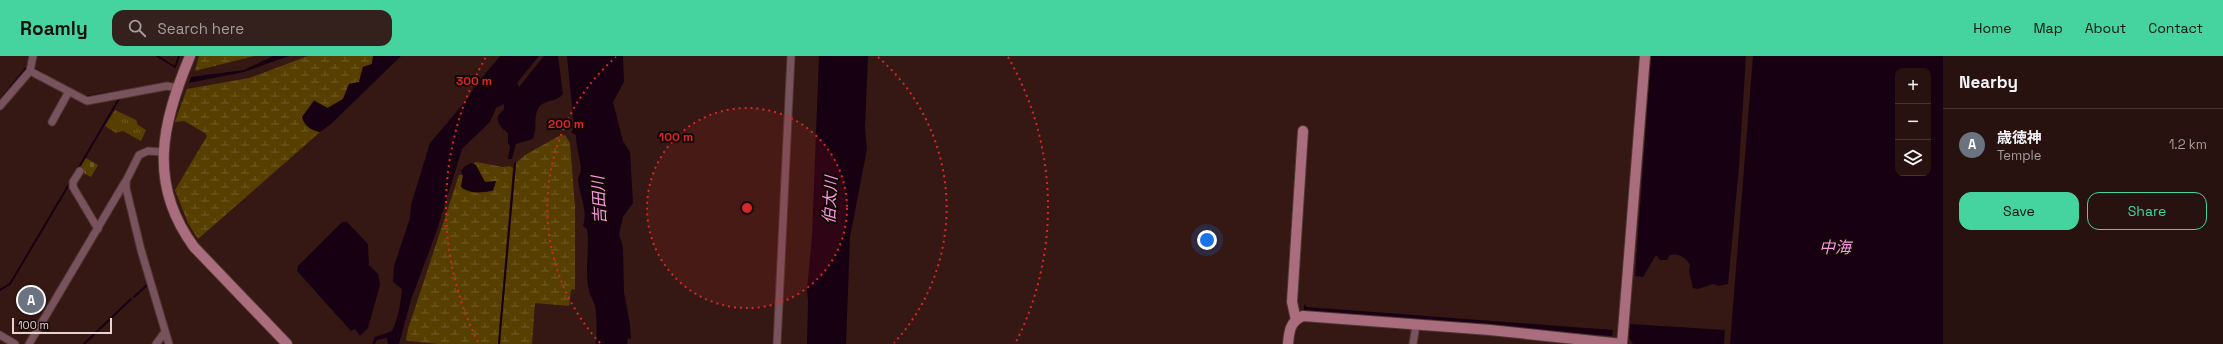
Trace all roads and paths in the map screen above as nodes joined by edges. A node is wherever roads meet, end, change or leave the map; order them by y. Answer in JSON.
{"nodes":[{"id":1,"x":33,"y":56,"type":"edge"},
{"id":2,"x":190,"y":56,"type":"edge"},
{"id":3,"x":791,"y":56,"type":"edge"},
{"id":4,"x":1645,"y":56,"type":"edge"},
{"id":5,"x":30,"y":71,"type":"junction"},
{"id":6,"x":176,"y":88,"type":"junction"},
{"id":7,"x":68,"y":93,"type":"junction"},
{"id":8,"x":0,"y":106,"type":"edge"},
{"id":9,"x":52,"y":122,"type":"dead end"},
{"id":10,"x":1303,"y":131,"type":"dead end"},
{"id":11,"x":163,"y":152,"type":"junction"},
{"id":12,"x":80,"y":171,"type":"dead end"},
{"id":13,"x":126,"y":181,"type":"junction"},
{"id":14,"x":98,"y":229,"type":"junction"},
{"id":15,"x":1296,"y":320,"type":"junction"},
{"id":16,"x":1416,"y":324,"type":"junction"},
{"id":17,"x":165,"y":332,"type":"junction"},
{"id":18,"x":0,"y":335,"type":"edge"},
{"id":19,"x":284,"y":343,"type":"edge"},
{"id":20,"x":15,"y":344,"type":"edge"},
{"id":21,"x":29,"y":344,"type":"edge"},
{"id":22,"x":156,"y":344,"type":"edge"},
{"id":23,"x":169,"y":344,"type":"edge"},
{"id":24,"x":777,"y":344,"type":"edge"},
{"id":25,"x":1288,"y":344,"type":"edge"},
{"id":26,"x":1413,"y":344,"type":"edge"},
{"id":27,"x":1622,"y":344,"type":"edge"}],
"edges":[{"from":1,"to":5,"type":"street"},
{"from":2,"to":6,"type":"street"},
{"from":3,"to":24,"type":"street"},
{"from":4,"to":27,"type":"street"},
{"from":5,"to":7,"type":"street"},
{"from":5,"to":8,"type":"street"},
{"from":6,"to":7,"type":"street"},
{"from":6,"to":11,"type":"street"},
{"from":7,"to":9,"type":"street"},
{"from":10,"to":15,"type":"street"},
{"from":11,"to":13,"type":"street"},
{"from":11,"to":19,"type":"street"},
{"from":12,"to":14,"type":"street"},
{"from":13,"to":14,"type":"street"},
{"from":13,"to":17,"type":"street"},
{"from":14,"to":21,"type":"street"},
{"from":15,"to":16,"type":"street"},
{"from":15,"to":25,"type":"street"},
{"from":16,"to":26,"type":"street"},
{"from":16,"to":27,"type":"street"},
{"from":17,"to":22,"type":"street"},
{"from":17,"to":23,"type":"street"},
{"from":18,"to":20,"type":"street"}]}
